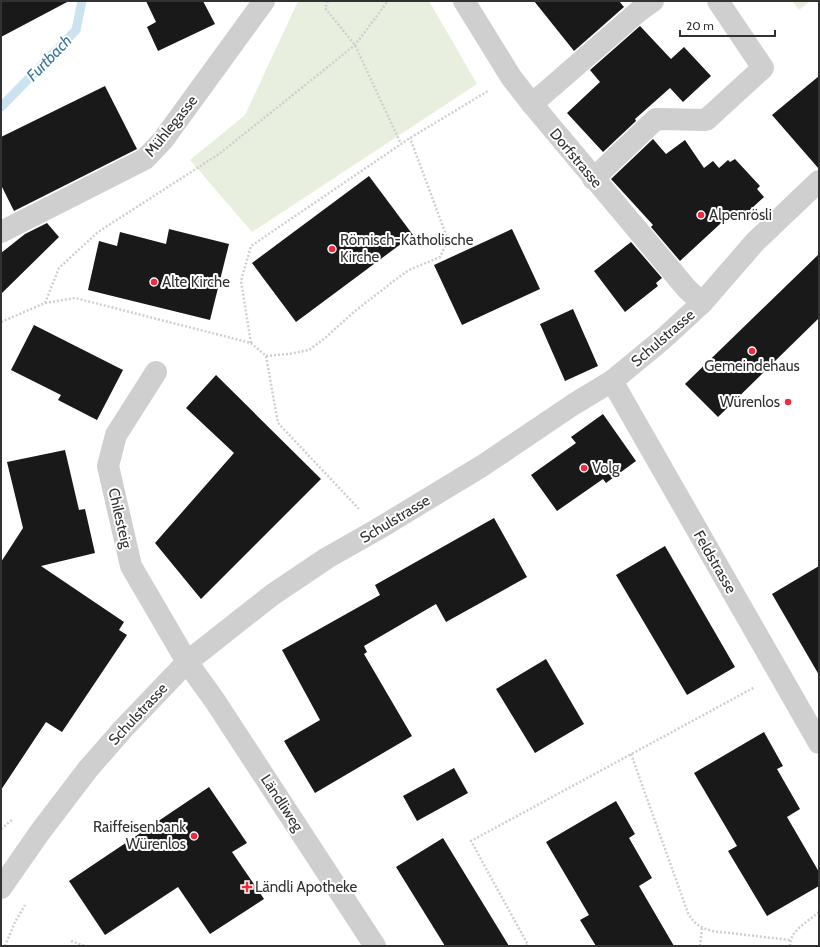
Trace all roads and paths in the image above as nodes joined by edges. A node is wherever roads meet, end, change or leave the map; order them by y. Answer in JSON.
{"nodes":[{"id":1,"x":264,"y":1,"type":"edge"},
{"id":2,"x":328,"y":1,"type":"edge"},
{"id":3,"x":388,"y":1,"type":"edge"},
{"id":4,"x":464,"y":1,"type":"edge"},
{"id":5,"x":653,"y":1,"type":"edge"},
{"id":6,"x":718,"y":1,"type":"edge"},
{"id":7,"x":356,"y":45,"type":"junction"},
{"id":8,"x":511,"y":77,"type":"junction"},
{"id":9,"x":532,"y":104,"type":"junction"},
{"id":10,"x":410,"y":138,"type":"junction"},
{"id":11,"x":401,"y":144,"type":"junction"},
{"id":12,"x":594,"y":179,"type":"junction"},
{"id":13,"x":819,"y":181,"type":"edge"},
{"id":14,"x":2,"y":230,"type":"edge"},
{"id":15,"x":45,"y":303,"type":"junction"},
{"id":16,"x":702,"y":303,"type":"junction"},
{"id":17,"x":1,"y":322,"type":"edge"},
{"id":18,"x":251,"y":343,"type":"junction"},
{"id":19,"x":266,"y":356,"type":"junction"},
{"id":20,"x":156,"y":372,"type":"dead end"},
{"id":21,"x":612,"y":381,"type":"junction"},
{"id":22,"x":378,"y":530,"type":"junction"},
{"id":23,"x":187,"y":662,"type":"junction"},
{"id":24,"x":780,"y":674,"type":"junction"},
{"id":25,"x":819,"y":743,"type":"edge"},
{"id":26,"x":631,"y":754,"type":"junction"},
{"id":27,"x":16,"y":817,"type":"dead end"},
{"id":28,"x":1,"y":829,"type":"edge"},
{"id":29,"x":1,"y":888,"type":"edge"},
{"id":30,"x":819,"y":912,"type":"edge"},
{"id":31,"x":702,"y":928,"type":"junction"},
{"id":32,"x":790,"y":940,"type":"junction"},
{"id":33,"x":71,"y":941,"type":"dead end"},
{"id":34,"x":85,"y":946,"type":"edge"},
{"id":35,"x":375,"y":946,"type":"edge"},
{"id":36,"x":526,"y":946,"type":"edge"},
{"id":37,"x":700,"y":946,"type":"edge"},
{"id":38,"x":790,"y":946,"type":"edge"}],
"edges":[{"from":1,"to":14,"type":"street","name":"Mühlegasse"},
{"from":2,"to":7,"type":"path"},
{"from":3,"to":7,"type":"path"},
{"from":4,"to":8,"type":"street","name":"Dorfstrasse"},
{"from":5,"to":9,"type":"street"},
{"from":6,"to":12,"type":"street"},
{"from":7,"to":11,"type":"path"},
{"from":7,"to":15,"type":"path"},
{"from":8,"to":9,"type":"street","name":"Dorfstrasse"},
{"from":8,"to":10,"type":"path"},
{"from":9,"to":12,"type":"street","name":"Dorfstrasse"},
{"from":10,"to":11,"type":"path"},
{"from":10,"to":19,"type":"path"},
{"from":11,"to":18,"type":"path"},
{"from":12,"to":16,"type":"street","name":"Dorfstrasse"},
{"from":13,"to":16,"type":"street","name":"Schulstrasse"},
{"from":15,"to":17,"type":"path"},
{"from":15,"to":18,"type":"path"},
{"from":16,"to":21,"type":"street","name":"Schulstrasse"},
{"from":18,"to":19,"type":"path"},
{"from":19,"to":22,"type":"path"},
{"from":20,"to":23,"type":"street","name":"Chilesteig"},
{"from":21,"to":22,"type":"street","name":"Schulstrasse"},
{"from":21,"to":24,"type":"street","name":"Feldstrasse"},
{"from":22,"to":23,"type":"street","name":"Schulstrasse"},
{"from":23,"to":29,"type":"street","name":"Schulstrasse"},
{"from":23,"to":35,"type":"street","name":"Ländliweg"},
{"from":24,"to":25,"type":"street","name":"Feldstrasse"},
{"from":24,"to":26,"type":"path"},
{"from":26,"to":31,"type":"path"},
{"from":26,"to":36,"type":"path"},
{"from":27,"to":28,"type":"path"},
{"from":30,"to":32,"type":"path"},
{"from":31,"to":32,"type":"path"},
{"from":31,"to":37,"type":"path"},
{"from":32,"to":38,"type":"path"},
{"from":33,"to":34,"type":"path"}]}
